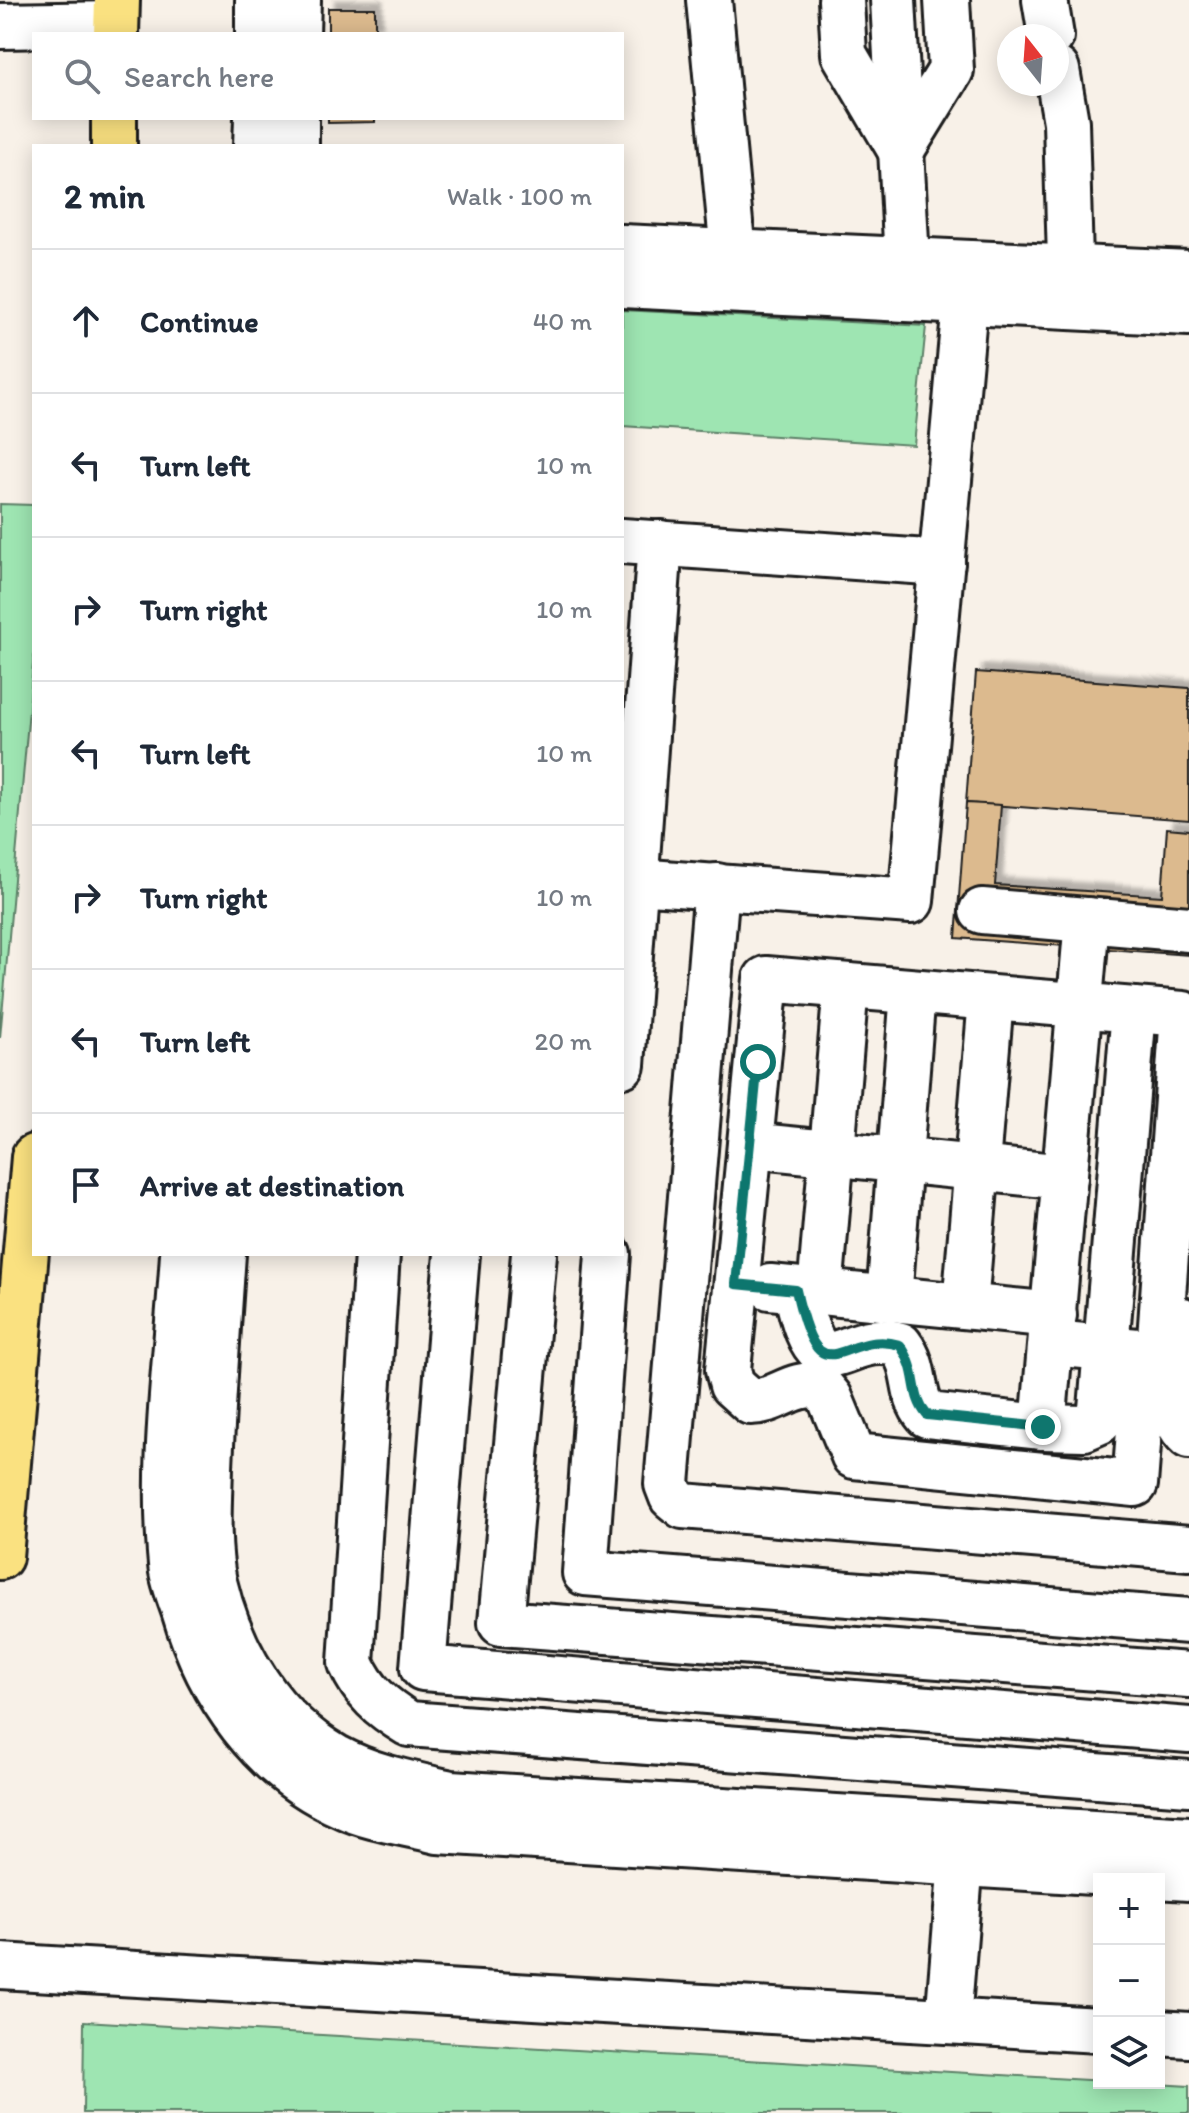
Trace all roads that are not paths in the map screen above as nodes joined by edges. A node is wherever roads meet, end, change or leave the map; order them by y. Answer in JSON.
{"nodes":[{"id":1,"x":258,"y":0,"type":"edge"},
{"id":2,"x":298,"y":0,"type":"edge"},
{"id":3,"x":709,"y":0,"type":"edge"},
{"id":4,"x":841,"y":0,"type":"edge"},
{"id":5,"x":893,"y":0,"type":"edge"},
{"id":6,"x":947,"y":0,"type":"edge"},
{"id":7,"x":1045,"y":0,"type":"edge"},
{"id":8,"x":117,"y":19,"type":"edge"},
{"id":9,"x":1049,"y":24,"type":"edge"},
{"id":10,"x":0,"y":26,"type":"edge"},
{"id":11,"x":258,"y":32,"type":"edge"},
{"id":12,"x":297,"y":32,"type":"edge"},
{"id":13,"x":1062,"y":96,"type":"edge"},
{"id":14,"x":114,"y":120,"type":"edge"},
{"id":15,"x":257,"y":120,"type":"edge"},
{"id":16,"x":296,"y":120,"type":"edge"},
{"id":17,"x":114,"y":144,"type":"edge"},
{"id":18,"x":256,"y":144,"type":"edge"},
{"id":19,"x":296,"y":144,"type":"edge"},
{"id":20,"x":901,"y":151,"type":"junction"},
{"id":21,"x":624,"y":247,"type":"edge"},
{"id":22,"x":730,"y":273,"type":"junction"},
{"id":23,"x":1189,"y":273,"type":"edge"},
{"id":24,"x":906,"y":280,"type":"junction"},
{"id":25,"x":624,"y":285,"type":"edge"},
{"id":26,"x":1071,"y":288,"type":"junction"},
{"id":27,"x":965,"y":303,"type":"junction"},
{"id":28,"x":1189,"y":313,"type":"edge"},
{"id":29,"x":641,"y":542,"type":"edge"},
{"id":30,"x":942,"y":563,"type":"junction"},
{"id":31,"x":629,"y":880,"type":"edge"},
{"id":32,"x":717,"y":886,"type":"junction"},
{"id":33,"x":982,"y":911,"type":"dead end"},
{"id":34,"x":1087,"y":920,"type":"junction"},
{"id":35,"x":1189,"y":929,"type":"edge"},
{"id":36,"x":846,"y":986,"type":"junction"},
{"id":37,"x":913,"y":992,"type":"junction"},
{"id":38,"x":991,"y":999,"type":"junction"},
{"id":39,"x":1120,"y":1009,"type":"junction"},
{"id":40,"x":624,"y":1012,"type":"edge"},
{"id":41,"x":750,"y":1145,"type":"junction"},
{"id":42,"x":832,"y":1154,"type":"junction"},
{"id":43,"x":900,"y":1160,"type":"junction"},
{"id":44,"x":977,"y":1168,"type":"junction"},
{"id":45,"x":1065,"y":1177,"type":"junction"},
{"id":46,"x":32,"y":1181,"type":"edge"},
{"id":47,"x":1189,"y":1246,"type":"edge"},
{"id":48,"x":183,"y":1256,"type":"edge"},
{"id":49,"x":223,"y":1256,"type":"edge"},
{"id":50,"x":377,"y":1256,"type":"edge"},
{"id":51,"x":457,"y":1256,"type":"edge"},
{"id":52,"x":534,"y":1256,"type":"edge"},
{"id":53,"x":608,"y":1256,"type":"edge"},
{"id":54,"x":736,"y":1284,"type":"junction"},
{"id":55,"x":808,"y":1291,"type":"junction"},
{"id":56,"x":889,"y":1299,"type":"junction"},
{"id":57,"x":965,"y":1306,"type":"junction"},
{"id":58,"x":1185,"y":1323,"type":"edge"},
{"id":59,"x":1096,"y":1343,"type":"junction"},
{"id":60,"x":1189,"y":1436,"type":"edge"},
{"id":61,"x":1189,"y":1548,"type":"edge"},
{"id":62,"x":0,"y":1557,"type":"edge"},
{"id":63,"x":1189,"y":1621,"type":"edge"},
{"id":64,"x":1189,"y":1675,"type":"edge"},
{"id":65,"x":1189,"y":1730,"type":"edge"},
{"id":66,"x":1189,"y":1783,"type":"edge"},
{"id":67,"x":1189,"y":1839,"type":"edge"},
{"id":68,"x":963,"y":1844,"type":"junction"},
{"id":69,"x":1189,"y":1878,"type":"edge"},
{"id":70,"x":0,"y":1966,"type":"edge"},
{"id":71,"x":948,"y":2021,"type":"junction"},
{"id":72,"x":1093,"y":2030,"type":"edge"},
{"id":73,"x":1165,"y":2033,"type":"edge"},
{"id":74,"x":1189,"y":2035,"type":"edge"}],
"edges":[{"from":1,"to":11,"type":"street"},
{"from":2,"to":12,"type":"street"},
{"from":3,"to":22,"type":"street"},
{"from":4,"to":20,"type":"street"},
{"from":5,"to":20,"type":"street"},
{"from":6,"to":20,"type":"street"},
{"from":7,"to":9,"type":"street"},
{"from":8,"to":10,"type":"street"},
{"from":13,"to":26,"type":"street"},
{"from":14,"to":17,"type":"main road"},
{"from":15,"to":18,"type":"street"},
{"from":16,"to":19,"type":"street"},
{"from":20,"to":24,"type":"street"},
{"from":21,"to":22,"type":"street"},
{"from":22,"to":24,"type":"street"},
{"from":22,"to":25,"type":"street"},
{"from":23,"to":26,"type":"street"},
{"from":24,"to":26,"type":"street"},
{"from":24,"to":27,"type":"street"},
{"from":26,"to":27,"type":"street"},
{"from":26,"to":28,"type":"street"},
{"from":27,"to":30,"type":"street"},
{"from":29,"to":30,"type":"street"},
{"from":29,"to":31,"type":"street"},
{"from":30,"to":32,"type":"street"},
{"from":31,"to":32,"type":"street"},
{"from":31,"to":40,"type":"street"},
{"from":32,"to":61,"type":"street"},
{"from":33,"to":34,"type":"street"},
{"from":34,"to":35,"type":"street"},
{"from":34,"to":39,"type":"street"},
{"from":36,"to":37,"type":"street"},
{"from":36,"to":41,"type":"street"},
{"from":36,"to":42,"type":"street"},
{"from":37,"to":38,"type":"street"},
{"from":37,"to":43,"type":"street"},
{"from":38,"to":39,"type":"street"},
{"from":38,"to":44,"type":"street"},
{"from":39,"to":45,"type":"street"},
{"from":39,"to":59,"type":"street"},
{"from":39,"to":59,"type":"street"},
{"from":41,"to":42,"type":"street"},
{"from":41,"to":54,"type":"street"},
{"from":42,"to":43,"type":"street"},
{"from":42,"to":55,"type":"street"},
{"from":43,"to":44,"type":"street"},
{"from":43,"to":56,"type":"street"},
{"from":44,"to":45,"type":"street"},
{"from":44,"to":57,"type":"street"},
{"from":45,"to":59,"type":"street"},
{"from":46,"to":62,"type":"main road"},
{"from":47,"to":58,"type":"street"},
{"from":48,"to":68,"type":"street"},
{"from":49,"to":68,"type":"street"},
{"from":50,"to":66,"type":"street"},
{"from":51,"to":65,"type":"street"},
{"from":52,"to":64,"type":"street"},
{"from":53,"to":63,"type":"street"},
{"from":54,"to":55,"type":"street"},
{"from":54,"to":59,"type":"street"},
{"from":55,"to":56,"type":"street"},
{"from":55,"to":59,"type":"street"},
{"from":56,"to":57,"type":"street"},
{"from":57,"to":59,"type":"street"},
{"from":58,"to":60,"type":"street"},
{"from":67,"to":68,"type":"street"},
{"from":68,"to":69,"type":"street"},
{"from":68,"to":71,"type":"street"},
{"from":70,"to":71,"type":"street"},
{"from":71,"to":72,"type":"street"},
{"from":73,"to":74,"type":"street"}]}
